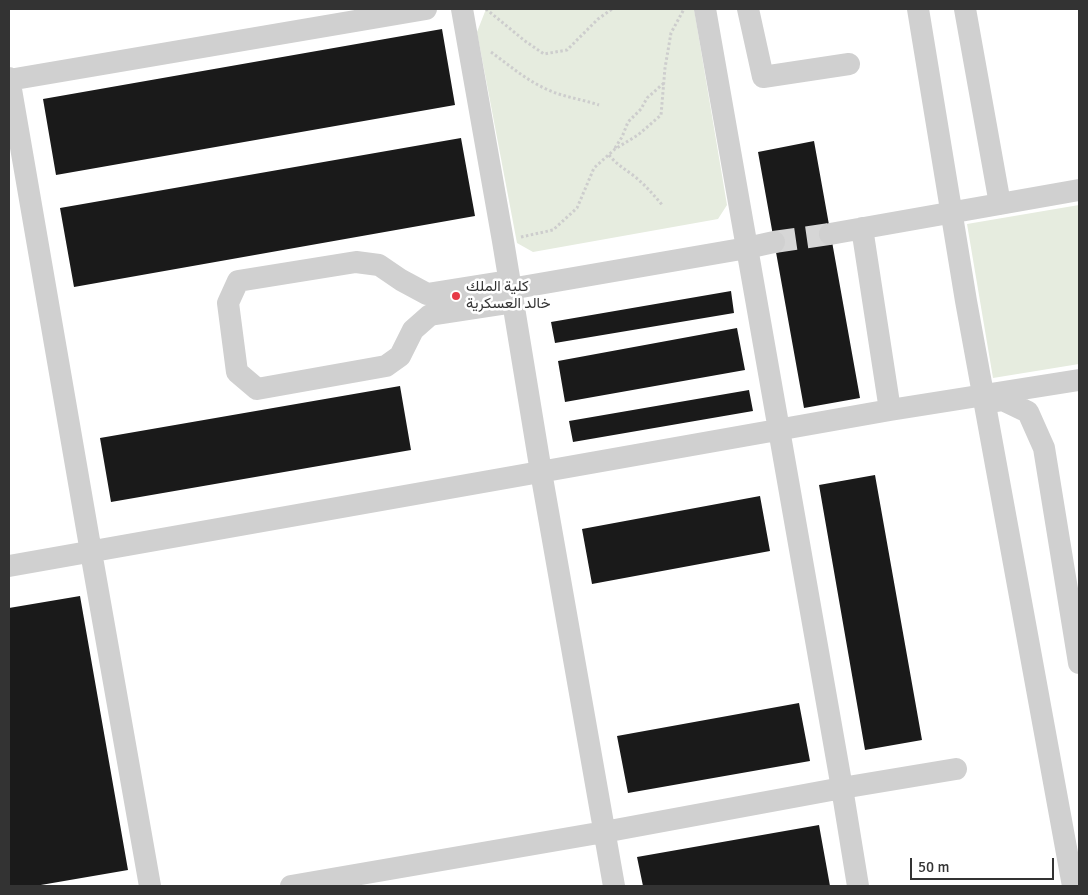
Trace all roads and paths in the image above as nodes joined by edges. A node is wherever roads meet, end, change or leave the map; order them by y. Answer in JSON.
{"nodes":[{"id":1,"x":426,"y":9,"type":"edge"},
{"id":2,"x":462,"y":9,"type":"edge"},
{"id":3,"x":486,"y":9,"type":"edge"},
{"id":4,"x":612,"y":9,"type":"edge"},
{"id":5,"x":684,"y":9,"type":"edge"},
{"id":6,"x":705,"y":9,"type":"edge"},
{"id":7,"x":748,"y":9,"type":"edge"},
{"id":8,"x":918,"y":9,"type":"edge"},
{"id":9,"x":965,"y":9,"type":"edge"},
{"id":10,"x":466,"y":34,"type":"junction"},
{"id":11,"x":848,"y":64,"type":"dead end"},
{"id":12,"x":9,"y":79,"type":"edge"},
{"id":13,"x":664,"y":83,"type":"junction"},
{"id":14,"x":599,"y":104,"type":"dead end"},
{"id":15,"x":614,"y":149,"type":"junction"},
{"id":16,"x":609,"y":155,"type":"junction"},
{"id":17,"x":1079,"y":190,"type":"edge"},
{"id":18,"x":1000,"y":204,"type":"junction"},
{"id":19,"x":663,"y":206,"type":"dead end"},
{"id":20,"x":952,"y":212,"type":"junction"},
{"id":21,"x":862,"y":228,"type":"junction"},
{"id":22,"x":830,"y":234,"type":"tunnel mouth"},
{"id":23,"x":503,"y":241,"type":"junction"},
{"id":24,"x":774,"y":242,"type":"tunnel mouth"},
{"id":25,"x":747,"y":248,"type":"junction"},
{"id":26,"x":510,"y":289,"type":"junction"},
{"id":27,"x":1079,"y":380,"type":"edge"},
{"id":28,"x":984,"y":395,"type":"junction"},
{"id":29,"x":890,"y":410,"type":"junction"},
{"id":30,"x":779,"y":430,"type":"junction"},
{"id":31,"x":541,"y":472,"type":"junction"},
{"id":32,"x":91,"y":552,"type":"junction"},
{"id":33,"x":9,"y":566,"type":"edge"},
{"id":34,"x":1079,"y":663,"type":"edge"},
{"id":35,"x":956,"y":769,"type":"dead end"},
{"id":36,"x":842,"y":788,"type":"junction"},
{"id":37,"x":604,"y":832,"type":"junction"},
{"id":38,"x":150,"y":886,"type":"edge"},
{"id":39,"x":291,"y":886,"type":"edge"},
{"id":40,"x":614,"y":886,"type":"edge"},
{"id":41,"x":858,"y":886,"type":"edge"},
{"id":42,"x":1073,"y":886,"type":"edge"}],
"edges":[{"from":1,"to":12,"type":"street"},
{"from":2,"to":10,"type":"street"},
{"from":3,"to":4,"type":"path"},
{"from":5,"to":13,"type":"path"},
{"from":6,"to":25,"type":"street"},
{"from":7,"to":11,"type":"street"},
{"from":8,"to":20,"type":"street"},
{"from":9,"to":18,"type":"street"},
{"from":10,"to":14,"type":"path"},
{"from":10,"to":23,"type":"street"},
{"from":12,"to":32,"type":"street"},
{"from":13,"to":15,"type":"path"},
{"from":13,"to":15,"type":"path"},
{"from":15,"to":16,"type":"path"},
{"from":16,"to":19,"type":"path"},
{"from":16,"to":23,"type":"path"},
{"from":17,"to":18,"type":"street"},
{"from":18,"to":20,"type":"street"},
{"from":20,"to":21,"type":"street"},
{"from":20,"to":28,"type":"street"},
{"from":21,"to":22,"type":"street"},
{"from":21,"to":29,"type":"street"},
{"from":23,"to":26,"type":"street"},
{"from":24,"to":25,"type":"street"},
{"from":25,"to":26,"type":"street"},
{"from":25,"to":30,"type":"street"},
{"from":26,"to":26,"type":"street"},
{"from":26,"to":31,"type":"street"},
{"from":27,"to":28,"type":"street"},
{"from":28,"to":29,"type":"street"},
{"from":28,"to":34,"type":"street"},
{"from":28,"to":42,"type":"street"},
{"from":29,"to":30,"type":"street"},
{"from":30,"to":31,"type":"street"},
{"from":30,"to":36,"type":"street"},
{"from":31,"to":32,"type":"street"},
{"from":31,"to":37,"type":"street"},
{"from":32,"to":33,"type":"street"},
{"from":32,"to":38,"type":"street"},
{"from":35,"to":36,"type":"street"},
{"from":36,"to":37,"type":"street"},
{"from":36,"to":41,"type":"street"},
{"from":37,"to":39,"type":"street"},
{"from":37,"to":40,"type":"street"}]}
